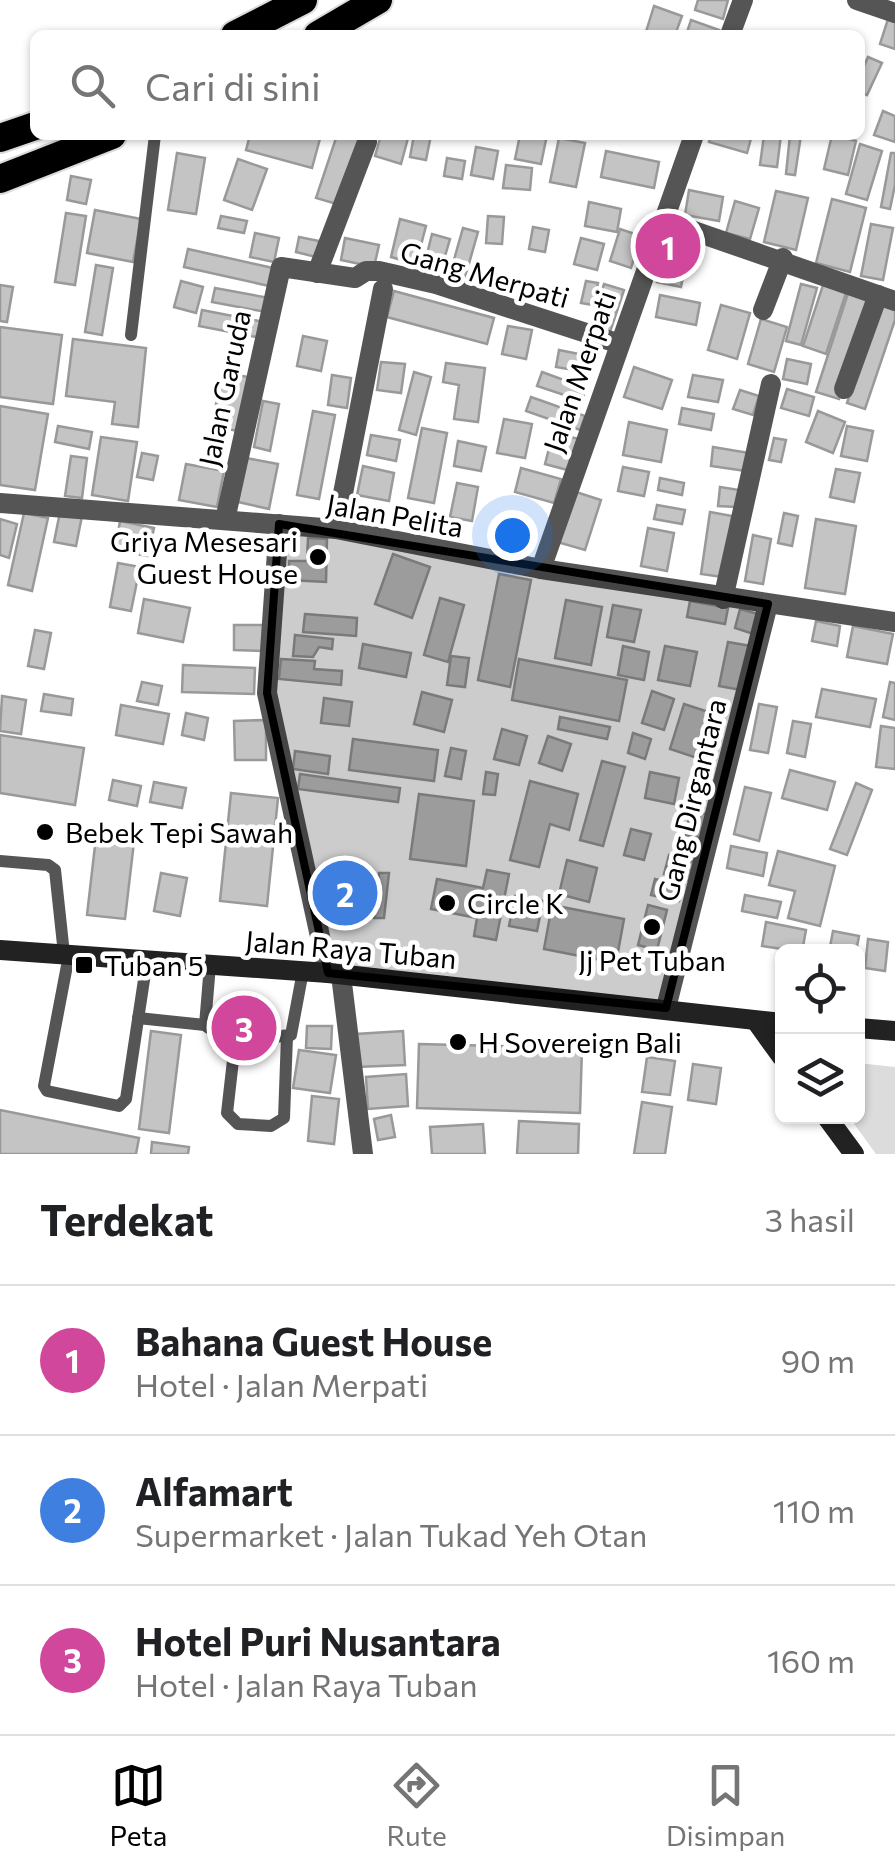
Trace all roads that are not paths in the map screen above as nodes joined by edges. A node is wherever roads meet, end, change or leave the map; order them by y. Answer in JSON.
{"nodes":[{"id":1,"x":303,"y":0,"type":"edge"},
{"id":2,"x":378,"y":0,"type":"edge"},
{"id":3,"x":743,"y":0,"type":"edge"},
{"id":4,"x":857,"y":0,"type":"edge"},
{"id":5,"x":895,"y":13,"type":"edge"},
{"id":6,"x":245,"y":30,"type":"edge"},
{"id":7,"x":327,"y":30,"type":"edge"},
{"id":8,"x":732,"y":30,"type":"edge"},
{"id":9,"x":30,"y":128,"type":"edge"},
{"id":10,"x":0,"y":138,"type":"edge"},
{"id":11,"x":99,"y":140,"type":"edge"},
{"id":12,"x":153,"y":140,"type":"edge"},
{"id":13,"x":692,"y":140,"type":"edge"},
{"id":14,"x":368,"y":142,"type":"dead end"},
{"id":15,"x":0,"y":179,"type":"edge"},
{"id":16,"x":662,"y":220,"type":"junction"},
{"id":17,"x":783,"y":258,"type":"junction"},
{"id":18,"x":279,"y":268,"type":"joint"},
{"id":19,"x":316,"y":273,"type":"junction"},
{"id":20,"x":382,"y":289,"type":"dead end"},
{"id":21,"x":887,"y":298,"type":"edge"},
{"id":22,"x":762,"y":310,"type":"dead end"},
{"id":23,"x":131,"y":335,"type":"dead end"},
{"id":24,"x":617,"y":343,"type":"junction"},
{"id":25,"x":771,"y":384,"type":"dead end"},
{"id":26,"x":844,"y":389,"type":"dead end"},
{"id":27,"x":0,"y":503,"type":"edge"},
{"id":28,"x":224,"y":520,"type":"junction"},
{"id":29,"x":280,"y":524,"type":"junction"},
{"id":30,"x":336,"y":529,"type":"junction"},
{"id":31,"x":541,"y":570,"type":"junction"},
{"id":32,"x":723,"y":598,"type":"junction"},
{"id":33,"x":768,"y":604,"type":"junction"},
{"id":34,"x":895,"y":622,"type":"edge"},
{"id":35,"x":0,"y":861,"type":"edge"},
{"id":36,"x":0,"y":950,"type":"edge"},
{"id":37,"x":67,"y":954,"type":"junction"},
{"id":38,"x":147,"y":960,"type":"junction"},
{"id":39,"x":210,"y":964,"type":"junction"},
{"id":40,"x":304,"y":971,"type":"junction"},
{"id":41,"x":334,"y":974,"type":"junction"},
{"id":42,"x":666,"y":1008,"type":"junction"},
{"id":43,"x":138,"y":1018,"type":"junction"},
{"id":44,"x":756,"y":1021,"type":"junction"},
{"id":45,"x":775,"y":1022,"type":"edge"},
{"id":46,"x":205,"y":1025,"type":"junction"},
{"id":47,"x":865,"y":1029,"type":"edge"},
{"id":48,"x":895,"y":1031,"type":"edge"},
{"id":49,"x":236,"y":1034,"type":"junction"},
{"id":50,"x":286,"y":1036,"type":"junction"},
{"id":51,"x":775,"y":1047,"type":"edge"},
{"id":52,"x":832,"y":1124,"type":"edge"},
{"id":53,"x":363,"y":1154,"type":"edge"},
{"id":54,"x":854,"y":1154,"type":"edge"}],
"edges":[{"from":1,"to":6,"type":"highway"},
{"from":2,"to":7,"type":"highway"},
{"from":3,"to":8,"type":"street"},
{"from":4,"to":5,"type":"street"},
{"from":9,"to":10,"type":"highway"},
{"from":11,"to":15,"type":"highway"},
{"from":12,"to":23,"type":"lane"},
{"from":13,"to":16,"type":"street","name":"Jalan Merpati"},
{"from":14,"to":19,"type":"street"},
{"from":16,"to":17,"type":"street"},
{"from":16,"to":24,"type":"street","name":"Jalan Merpati"},
{"from":17,"to":21,"type":"street"},
{"from":17,"to":22,"type":"street"},
{"from":18,"to":19,"type":"street","name":"Gang Merpati"},
{"from":18,"to":28,"type":"street","name":"Jalan Garuda"},
{"from":19,"to":24,"type":"street","name":"Gang Merpati"},
{"from":20,"to":30,"type":"street"},
{"from":21,"to":26,"type":"street"},
{"from":24,"to":31,"type":"street","name":"Jalan Merpati"},
{"from":25,"to":32,"type":"street"},
{"from":27,"to":28,"type":"street","name":"Jalan Pelita"},
{"from":28,"to":29,"type":"street","name":"Jalan Pelita"},
{"from":29,"to":30,"type":"street","name":"Jalan Pelita"},
{"from":29,"to":41,"type":"street"},
{"from":30,"to":31,"type":"street","name":"Jalan Pelita"},
{"from":31,"to":32,"type":"street","name":"Jalan Pelita"},
{"from":32,"to":33,"type":"street","name":"Jalan Pelita"},
{"from":33,"to":34,"type":"street","name":"Jalan Pelita"},
{"from":33,"to":42,"type":"street","name":"Gang Dirgantara"},
{"from":35,"to":37,"type":"lane"},
{"from":36,"to":37,"type":"main road","name":"Jalan Raya Tuban"},
{"from":37,"to":38,"type":"main road","name":"Jalan Raya Tuban"},
{"from":37,"to":43,"type":"lane"},
{"from":38,"to":39,"type":"main road","name":"Jalan Raya Tuban"},
{"from":38,"to":43,"type":"lane"},
{"from":39,"to":40,"type":"main road","name":"Jalan Raya Tuban"},
{"from":39,"to":46,"type":"lane"},
{"from":40,"to":41,"type":"main road","name":"Jalan Raya Tuban"},
{"from":40,"to":50,"type":"lane"},
{"from":41,"to":42,"type":"main road","name":"Jalan Raya Tuban"},
{"from":41,"to":53,"type":"street"},
{"from":42,"to":44,"type":"main road","name":"Jalan Raya Tuban"},
{"from":43,"to":46,"type":"lane"},
{"from":44,"to":45,"type":"main road","name":"Jalan Raya Tuban"},
{"from":44,"to":51,"type":"main road"},
{"from":46,"to":49,"type":"lane"},
{"from":47,"to":48,"type":"main road"},
{"from":49,"to":50,"type":"lane"},
{"from":49,"to":50,"type":"lane"},
{"from":52,"to":54,"type":"main road"}]}
